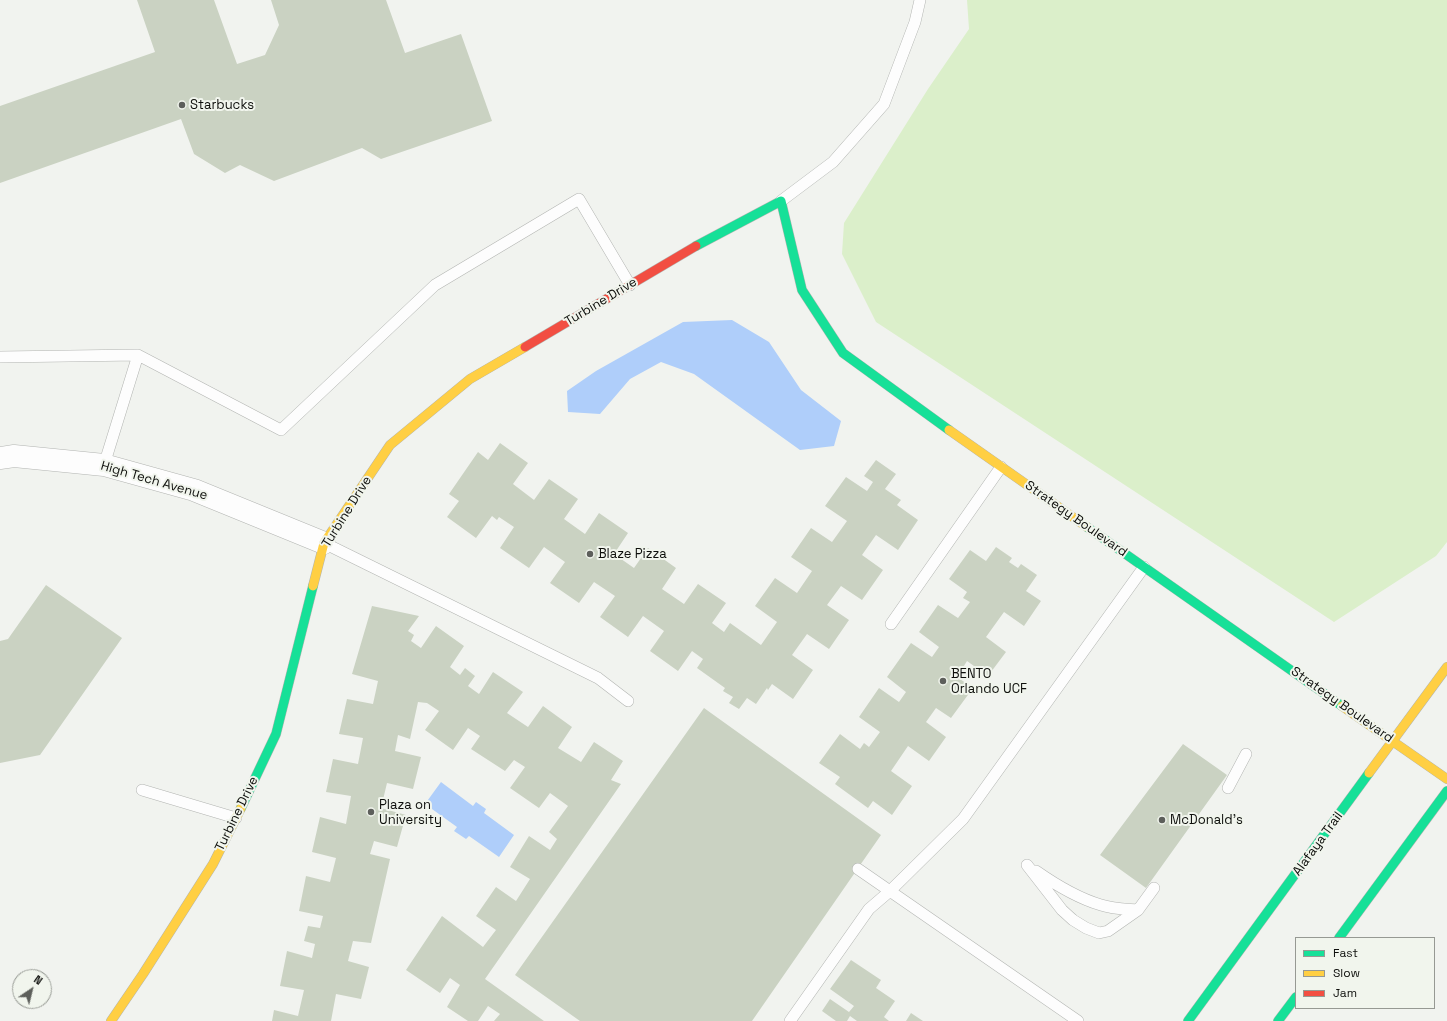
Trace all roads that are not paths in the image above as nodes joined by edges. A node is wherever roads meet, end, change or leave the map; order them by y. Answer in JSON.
{"nodes":[{"id":1,"x":920,"y":0,"type":"edge"},
{"id":2,"x":781,"y":201,"type":"junction"},
{"id":3,"x":630,"y":285,"type":"junction"},
{"id":4,"x":138,"y":355,"type":"junction"},
{"id":5,"x":0,"y":357,"type":"edge"},
{"id":6,"x":0,"y":458,"type":"edge"},
{"id":7,"x":104,"y":465,"type":"junction"},
{"id":8,"x":1001,"y":467,"type":"junction"},
{"id":9,"x":324,"y":543,"type":"junction"},
{"id":10,"x":1144,"y":567,"type":"junction"},
{"id":11,"x":891,"y":624,"type":"dead end"},
{"id":12,"x":1447,"y":667,"type":"edge"},
{"id":13,"x":628,"y":701,"type":"dead end"},
{"id":14,"x":1393,"y":740,"type":"junction"},
{"id":15,"x":1246,"y":754,"type":"dead end"},
{"id":16,"x":1447,"y":779,"type":"edge"},
{"id":17,"x":1228,"y":788,"type":"dead end"},
{"id":18,"x":142,"y":790,"type":"dead end"},
{"id":19,"x":1447,"y":791,"type":"edge"},
{"id":20,"x":236,"y":818,"type":"junction"},
{"id":21,"x":858,"y":869,"type":"dead end"},
{"id":22,"x":1154,"y":888,"type":"dead end"},
{"id":23,"x":890,"y":891,"type":"junction"},
{"id":24,"x":1138,"y":910,"type":"junction"},
{"id":25,"x":1340,"y":937,"type":"edge"},
{"id":26,"x":1295,"y":998,"type":"edge"},
{"id":27,"x":111,"y":1021,"type":"edge"},
{"id":28,"x":790,"y":1021,"type":"edge"},
{"id":29,"x":1078,"y":1021,"type":"edge"},
{"id":30,"x":1188,"y":1021,"type":"edge"},
{"id":31,"x":1278,"y":1021,"type":"edge"}],
"edges":[{"from":1,"to":2,"type":"lane"},
{"from":2,"to":3,"type":"street","name":"Turbine Drive"},
{"from":2,"to":8,"type":"street","name":"Strategy Boulevard"},
{"from":3,"to":4,"type":"lane"},
{"from":3,"to":9,"type":"street","name":"Turbine Drive"},
{"from":4,"to":5,"type":"lane"},
{"from":4,"to":7,"type":"lane"},
{"from":6,"to":7,"type":"street","name":"High Tech Avenue"},
{"from":7,"to":9,"type":"street","name":"High Tech Avenue"},
{"from":8,"to":10,"type":"street","name":"Strategy Boulevard"},
{"from":8,"to":11,"type":"lane"},
{"from":9,"to":13,"type":"lane"},
{"from":9,"to":20,"type":"street","name":"Turbine Drive"},
{"from":10,"to":14,"type":"street","name":"Strategy Boulevard"},
{"from":10,"to":23,"type":"lane"},
{"from":12,"to":14,"type":"street","name":"Alafaya Trail"},
{"from":14,"to":16,"type":"street","name":"Strategy Boulevard"},
{"from":14,"to":30,"type":"street","name":"Alafaya Trail"},
{"from":15,"to":17,"type":"lane"},
{"from":18,"to":20,"type":"lane"},
{"from":19,"to":25,"type":"street"},
{"from":20,"to":27,"type":"street","name":"Turbine Drive"},
{"from":21,"to":23,"type":"lane"},
{"from":22,"to":24,"type":"lane"},
{"from":23,"to":28,"type":"lane"},
{"from":23,"to":29,"type":"lane"},
{"from":24,"to":24,"type":"lane"},
{"from":26,"to":31,"type":"street"}]}
